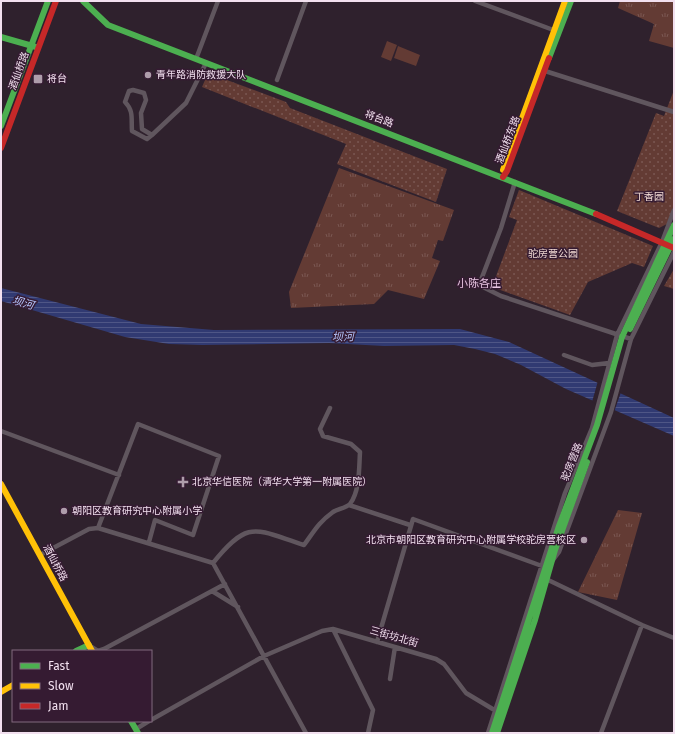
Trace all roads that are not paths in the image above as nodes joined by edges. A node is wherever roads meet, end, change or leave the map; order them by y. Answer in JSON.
{"nodes":[{"id":1,"x":48,"y":1,"type":"edge"},
{"id":2,"x":56,"y":1,"type":"edge"},
{"id":3,"x":83,"y":1,"type":"edge"},
{"id":4,"x":218,"y":1,"type":"edge"},
{"id":5,"x":306,"y":1,"type":"edge"},
{"id":6,"x":475,"y":1,"type":"edge"},
{"id":7,"x":565,"y":1,"type":"edge"},
{"id":8,"x":571,"y":1,"type":"edge"},
{"id":9,"x":557,"y":32,"type":"junction"},
{"id":10,"x":1,"y":36,"type":"edge"},
{"id":11,"x":31,"y":46,"type":"junction"},
{"id":12,"x":38,"y":48,"type":"junction"},
{"id":13,"x":196,"y":59,"type":"junction"},
{"id":14,"x":206,"y":63,"type":"junction"},
{"id":15,"x":545,"y":71,"type":"junction"},
{"id":16,"x":277,"y":80,"type":"dead end"},
{"id":17,"x":674,"y":112,"type":"edge"},
{"id":18,"x":1,"y":126,"type":"edge"},
{"id":19,"x":152,"y":135,"type":"junction"},
{"id":20,"x":1,"y":148,"type":"edge"},
{"id":21,"x":503,"y":178,"type":"junction"},
{"id":22,"x":515,"y":182,"type":"junction"},
{"id":23,"x":674,"y":210,"type":"edge"},
{"id":24,"x":674,"y":224,"type":"edge"},
{"id":25,"x":674,"y":239,"type":"edge"},
{"id":26,"x":669,"y":247,"type":"edge"},
{"id":27,"x":624,"y":337,"type":"junction"},
{"id":28,"x":564,"y":355,"type":"dead end"},
{"id":29,"x":609,"y":363,"type":"junction"},
{"id":30,"x":611,"y":382,"type":"junction"},
{"id":31,"x":330,"y":408,"type":"dead end"},
{"id":32,"x":604,"y":409,"type":"junction"},
{"id":33,"x":1,"y":431,"type":"edge"},
{"id":34,"x":119,"y":475,"type":"junction"},
{"id":35,"x":2,"y":488,"type":"edge"},
{"id":36,"x":349,"y":505,"type":"junction"},
{"id":37,"x":410,"y":525,"type":"junction"},
{"id":38,"x":98,"y":528,"type":"junction"},
{"id":39,"x":148,"y":542,"type":"junction"},
{"id":40,"x":40,"y":555,"type":"junction"},
{"id":41,"x":213,"y":563,"type":"junction"},
{"id":42,"x":543,"y":567,"type":"junction"},
{"id":43,"x":545,"y":579,"type":"junction"},
{"id":44,"x":225,"y":584,"type":"junction"},
{"id":45,"x":212,"y":591,"type":"junction"},
{"id":46,"x":239,"y":608,"type":"junction"},
{"id":47,"x":642,"y":624,"type":"junction"},
{"id":48,"x":334,"y":629,"type":"junction"},
{"id":49,"x":674,"y":638,"type":"edge"},
{"id":50,"x":377,"y":642,"type":"junction"},
{"id":51,"x":88,"y":645,"type":"junction"},
{"id":52,"x":395,"y":647,"type":"junction"},
{"id":53,"x":78,"y":650,"type":"edge"},
{"id":54,"x":91,"y":650,"type":"edge"},
{"id":55,"x":96,"y":650,"type":"edge"},
{"id":56,"x":101,"y":650,"type":"edge"},
{"id":57,"x":264,"y":656,"type":"junction"},
{"id":58,"x":390,"y":679,"type":"dead end"},
{"id":59,"x":12,"y":686,"type":"edge"},
{"id":60,"x":1,"y":692,"type":"edge"},
{"id":61,"x":499,"y":712,"type":"junction"},
{"id":62,"x":152,"y":719,"type":"edge"},
{"id":63,"x":132,"y":722,"type":"edge"},
{"id":64,"x":148,"y":722,"type":"edge"},
{"id":65,"x":137,"y":731,"type":"edge"},
{"id":66,"x":306,"y":733,"type":"edge"},
{"id":67,"x":368,"y":733,"type":"edge"},
{"id":68,"x":488,"y":733,"type":"edge"},
{"id":69,"x":492,"y":733,"type":"edge"},
{"id":70,"x":497,"y":733,"type":"edge"},
{"id":71,"x":601,"y":733,"type":"edge"}],
"edges":[{"from":1,"to":11,"type":"street","name":"酒仙桥路"},
{"from":2,"to":12,"type":"street","name":"酒仙桥路"},
{"from":3,"to":13,"type":"street","name":"将台路"},
{"from":4,"to":13,"type":"street"},
{"from":5,"to":16,"type":"street"},
{"from":6,"to":9,"type":"street"},
{"from":7,"to":9,"type":"street","name":"酒仙桥东路"},
{"from":8,"to":9,"type":"street","name":"酒仙桥东路"},
{"from":9,"to":15,"type":"street","name":"酒仙桥东路"},
{"from":9,"to":21,"type":"street","name":"酒仙桥东路"},
{"from":10,"to":11,"type":"street"},
{"from":11,"to":12,"type":"street"},
{"from":11,"to":18,"type":"street","name":"酒仙桥路"},
{"from":12,"to":20,"type":"street","name":"酒仙桥路"},
{"from":13,"to":14,"type":"street","name":"将台路"},
{"from":14,"to":19,"type":"street"},
{"from":14,"to":21,"type":"street","name":"将台路"},
{"from":15,"to":17,"type":"street"},
{"from":15,"to":21,"type":"street","name":"酒仙桥东路"},
{"from":19,"to":19,"type":"street"},
{"from":21,"to":22,"type":"street","name":"将台路"},
{"from":22,"to":26,"type":"street","name":"将台路"},
{"from":22,"to":27,"type":"street"},
{"from":23,"to":26,"type":"street"},
{"from":24,"to":26,"type":"street","name":"驼房营路"},
{"from":25,"to":26,"type":"street","name":"驼房营路"},
{"from":26,"to":27,"type":"street","name":"驼房营路"},
{"from":26,"to":27,"type":"street"},
{"from":27,"to":29,"type":"street"},
{"from":27,"to":30,"type":"street","name":"驼房营路"},
{"from":27,"to":30,"type":"street"},
{"from":28,"to":29,"type":"street"},
{"from":29,"to":30,"type":"street"},
{"from":30,"to":32,"type":"street","name":"驼房营路"},
{"from":31,"to":36,"type":"street"},
{"from":32,"to":42,"type":"street","name":"驼房营路"},
{"from":32,"to":43,"type":"street","name":"驼房营路"},
{"from":33,"to":34,"type":"street"},
{"from":34,"to":38,"type":"street"},
{"from":34,"to":39,"type":"street"},
{"from":35,"to":40,"type":"street","name":"酒仙桥路"},
{"from":36,"to":37,"type":"street"},
{"from":36,"to":41,"type":"street"},
{"from":37,"to":42,"type":"street"},
{"from":37,"to":50,"type":"street"},
{"from":38,"to":39,"type":"street"},
{"from":38,"to":40,"type":"street"},
{"from":39,"to":41,"type":"street"},
{"from":40,"to":51,"type":"street","name":"酒仙桥路"},
{"from":41,"to":44,"type":"street"},
{"from":42,"to":43,"type":"street","name":"驼房营路"},
{"from":42,"to":61,"type":"street"},
{"from":43,"to":47,"type":"street"},
{"from":43,"to":61,"type":"street","name":"驼房营路"},
{"from":44,"to":45,"type":"street"},
{"from":44,"to":46,"type":"street"},
{"from":45,"to":46,"type":"street"},
{"from":45,"to":56,"type":"street"},
{"from":46,"to":57,"type":"street"},
{"from":47,"to":49,"type":"street"},
{"from":47,"to":71,"type":"street"},
{"from":48,"to":50,"type":"street","name":"三街坊北街"},
{"from":48,"to":57,"type":"street"},
{"from":48,"to":67,"type":"street"},
{"from":50,"to":52,"type":"street","name":"三街坊北街"},
{"from":51,"to":53,"type":"street"},
{"from":51,"to":54,"type":"street","name":"酒仙桥路"},
{"from":51,"to":55,"type":"street"},
{"from":52,"to":58,"type":"street"},
{"from":52,"to":61,"type":"street","name":"三街坊北街"},
{"from":57,"to":62,"type":"street"},
{"from":57,"to":66,"type":"street"},
{"from":59,"to":60,"type":"street"},
{"from":61,"to":68,"type":"street"},
{"from":61,"to":69,"type":"street"},
{"from":61,"to":70,"type":"street"},
{"from":63,"to":65,"type":"street"},
{"from":64,"to":65,"type":"street"}]}
